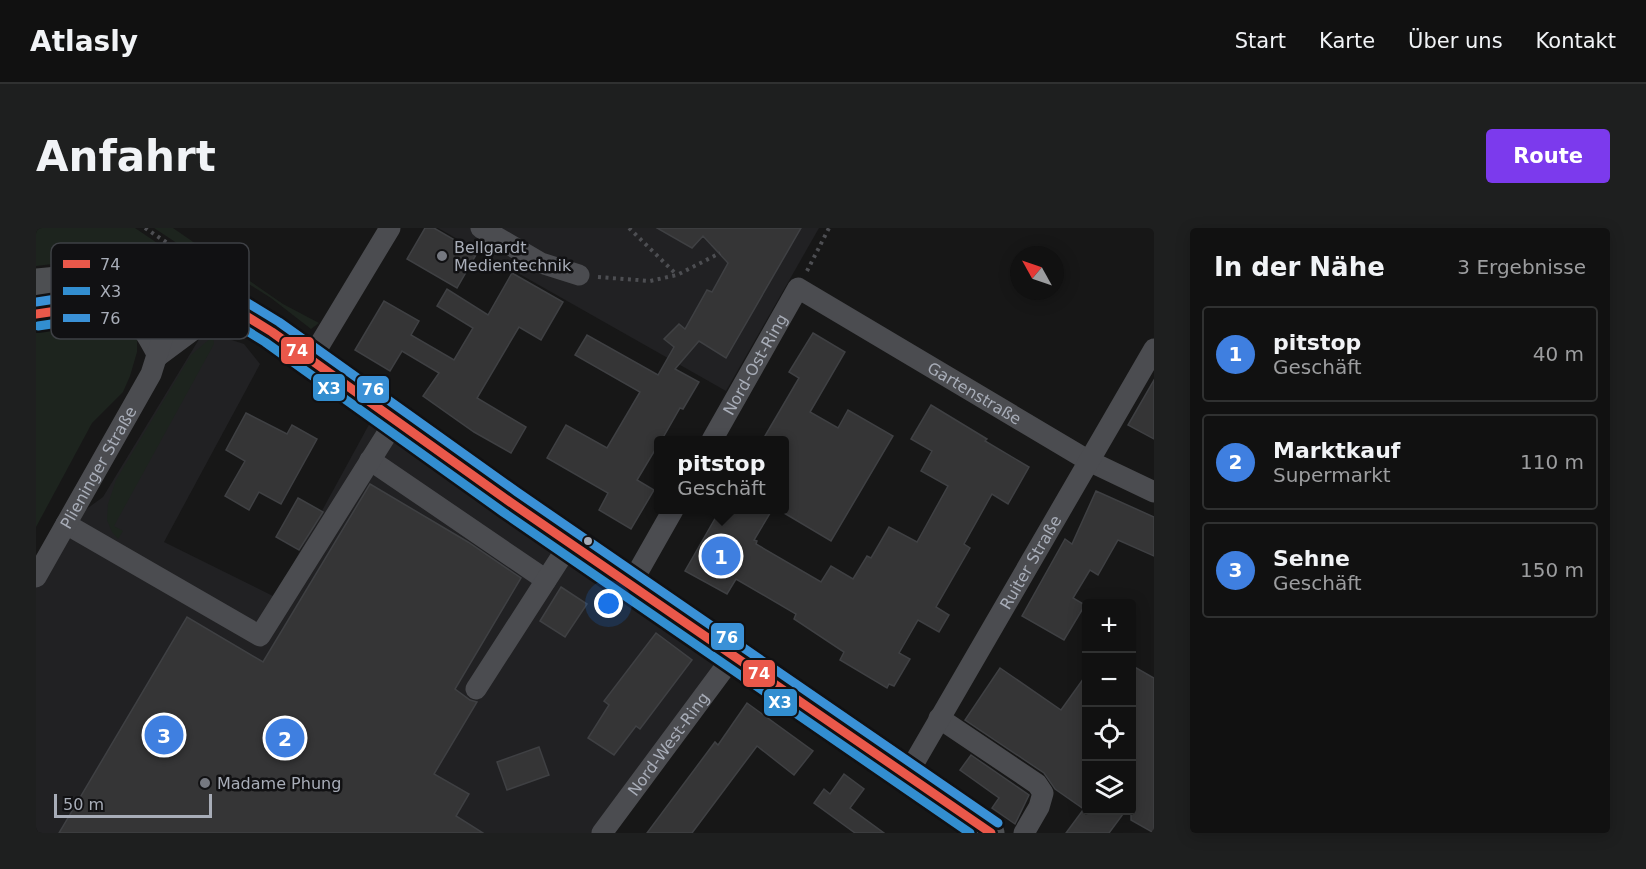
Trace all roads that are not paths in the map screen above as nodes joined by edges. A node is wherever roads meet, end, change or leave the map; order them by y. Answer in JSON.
{"nodes":[{"id":1,"x":390,"y":228,"type":"edge"},
{"id":2,"x":481,"y":228,"type":"edge"},
{"id":3,"x":579,"y":275,"type":"road end"},
{"id":4,"x":51,"y":281,"type":"edge"},
{"id":5,"x":36,"y":282,"type":"edge"},
{"id":6,"x":798,"y":288,"type":"joint"},
{"id":7,"x":51,"y":312,"type":"edge"},
{"id":8,"x":36,"y":314,"type":"edge"},
{"id":9,"x":249,"y":317,"type":"edge"},
{"id":10,"x":149,"y":339,"type":"edge"},
{"id":11,"x":163,"y":339,"type":"edge"},
{"id":12,"x":181,"y":339,"type":"edge"},
{"id":13,"x":1154,"y":350,"type":"edge"},
{"id":14,"x":158,"y":356,"type":"junction"},
{"id":15,"x":311,"y":359,"type":"junction"},
{"id":16,"x":396,"y":421,"type":"junction"},
{"id":17,"x":715,"y":436,"type":"edge"},
{"id":18,"x":370,"y":460,"type":"junction"},
{"id":19,"x":1089,"y":461,"type":"junction"},
{"id":20,"x":1154,"y":492,"type":"edge"},
{"id":21,"x":671,"y":514,"type":"edge"},
{"id":22,"x":66,"y":524,"type":"junction"},
{"id":23,"x":570,"y":543,"type":"junction"},
{"id":24,"x":36,"y":577,"type":"edge"},
{"id":25,"x":546,"y":580,"type":"junction"},
{"id":26,"x":631,"y":584,"type":"junction"},
{"id":27,"x":735,"y":655,"type":"junction"},
{"id":28,"x":476,"y":689,"type":"dead end"},
{"id":29,"x":939,"y":718,"type":"junction"},
{"id":30,"x":907,"y":774,"type":"junction"},
{"id":31,"x":602,"y":833,"type":"edge"},
{"id":32,"x":991,"y":833,"type":"edge"},
{"id":33,"x":1024,"y":833,"type":"edge"}],
"edges":[{"from":1,"to":15,"type":"street"},
{"from":2,"to":3,"type":"street"},
{"from":4,"to":5,"type":"main road"},
{"from":6,"to":17,"type":"street","name":"Nord-Ost-Ring"},
{"from":6,"to":19,"type":"street","name":"Gartenstraße"},
{"from":7,"to":8,"type":"main road"},
{"from":9,"to":15,"type":"main road"},
{"from":10,"to":14,"type":"street"},
{"from":11,"to":14,"type":"street","name":"Plieninger Straße"},
{"from":12,"to":14,"type":"street","name":"Plieninger Straße"},
{"from":13,"to":19,"type":"street","name":"Ruiter Straße"},
{"from":14,"to":22,"type":"street","name":"Plieninger Straße"},
{"from":15,"to":16,"type":"main road"},
{"from":16,"to":18,"type":"street"},
{"from":16,"to":23,"type":"main road"},
{"from":18,"to":22,"type":"street"},
{"from":18,"to":25,"type":"street"},
{"from":19,"to":20,"type":"street","name":"Gartenstraße"},
{"from":19,"to":29,"type":"street","name":"Ruiter Straße"},
{"from":21,"to":26,"type":"street"},
{"from":22,"to":24,"type":"street","name":"Plieninger Straße"},
{"from":23,"to":25,"type":"street"},
{"from":23,"to":26,"type":"main road"},
{"from":25,"to":28,"type":"street"},
{"from":26,"to":27,"type":"main road"},
{"from":27,"to":30,"type":"main road"},
{"from":27,"to":31,"type":"street","name":"Nord-West-Ring"},
{"from":29,"to":30,"type":"street","name":"Ruiter Straße"},
{"from":29,"to":33,"type":"street"},
{"from":30,"to":32,"type":"main road"}]}
